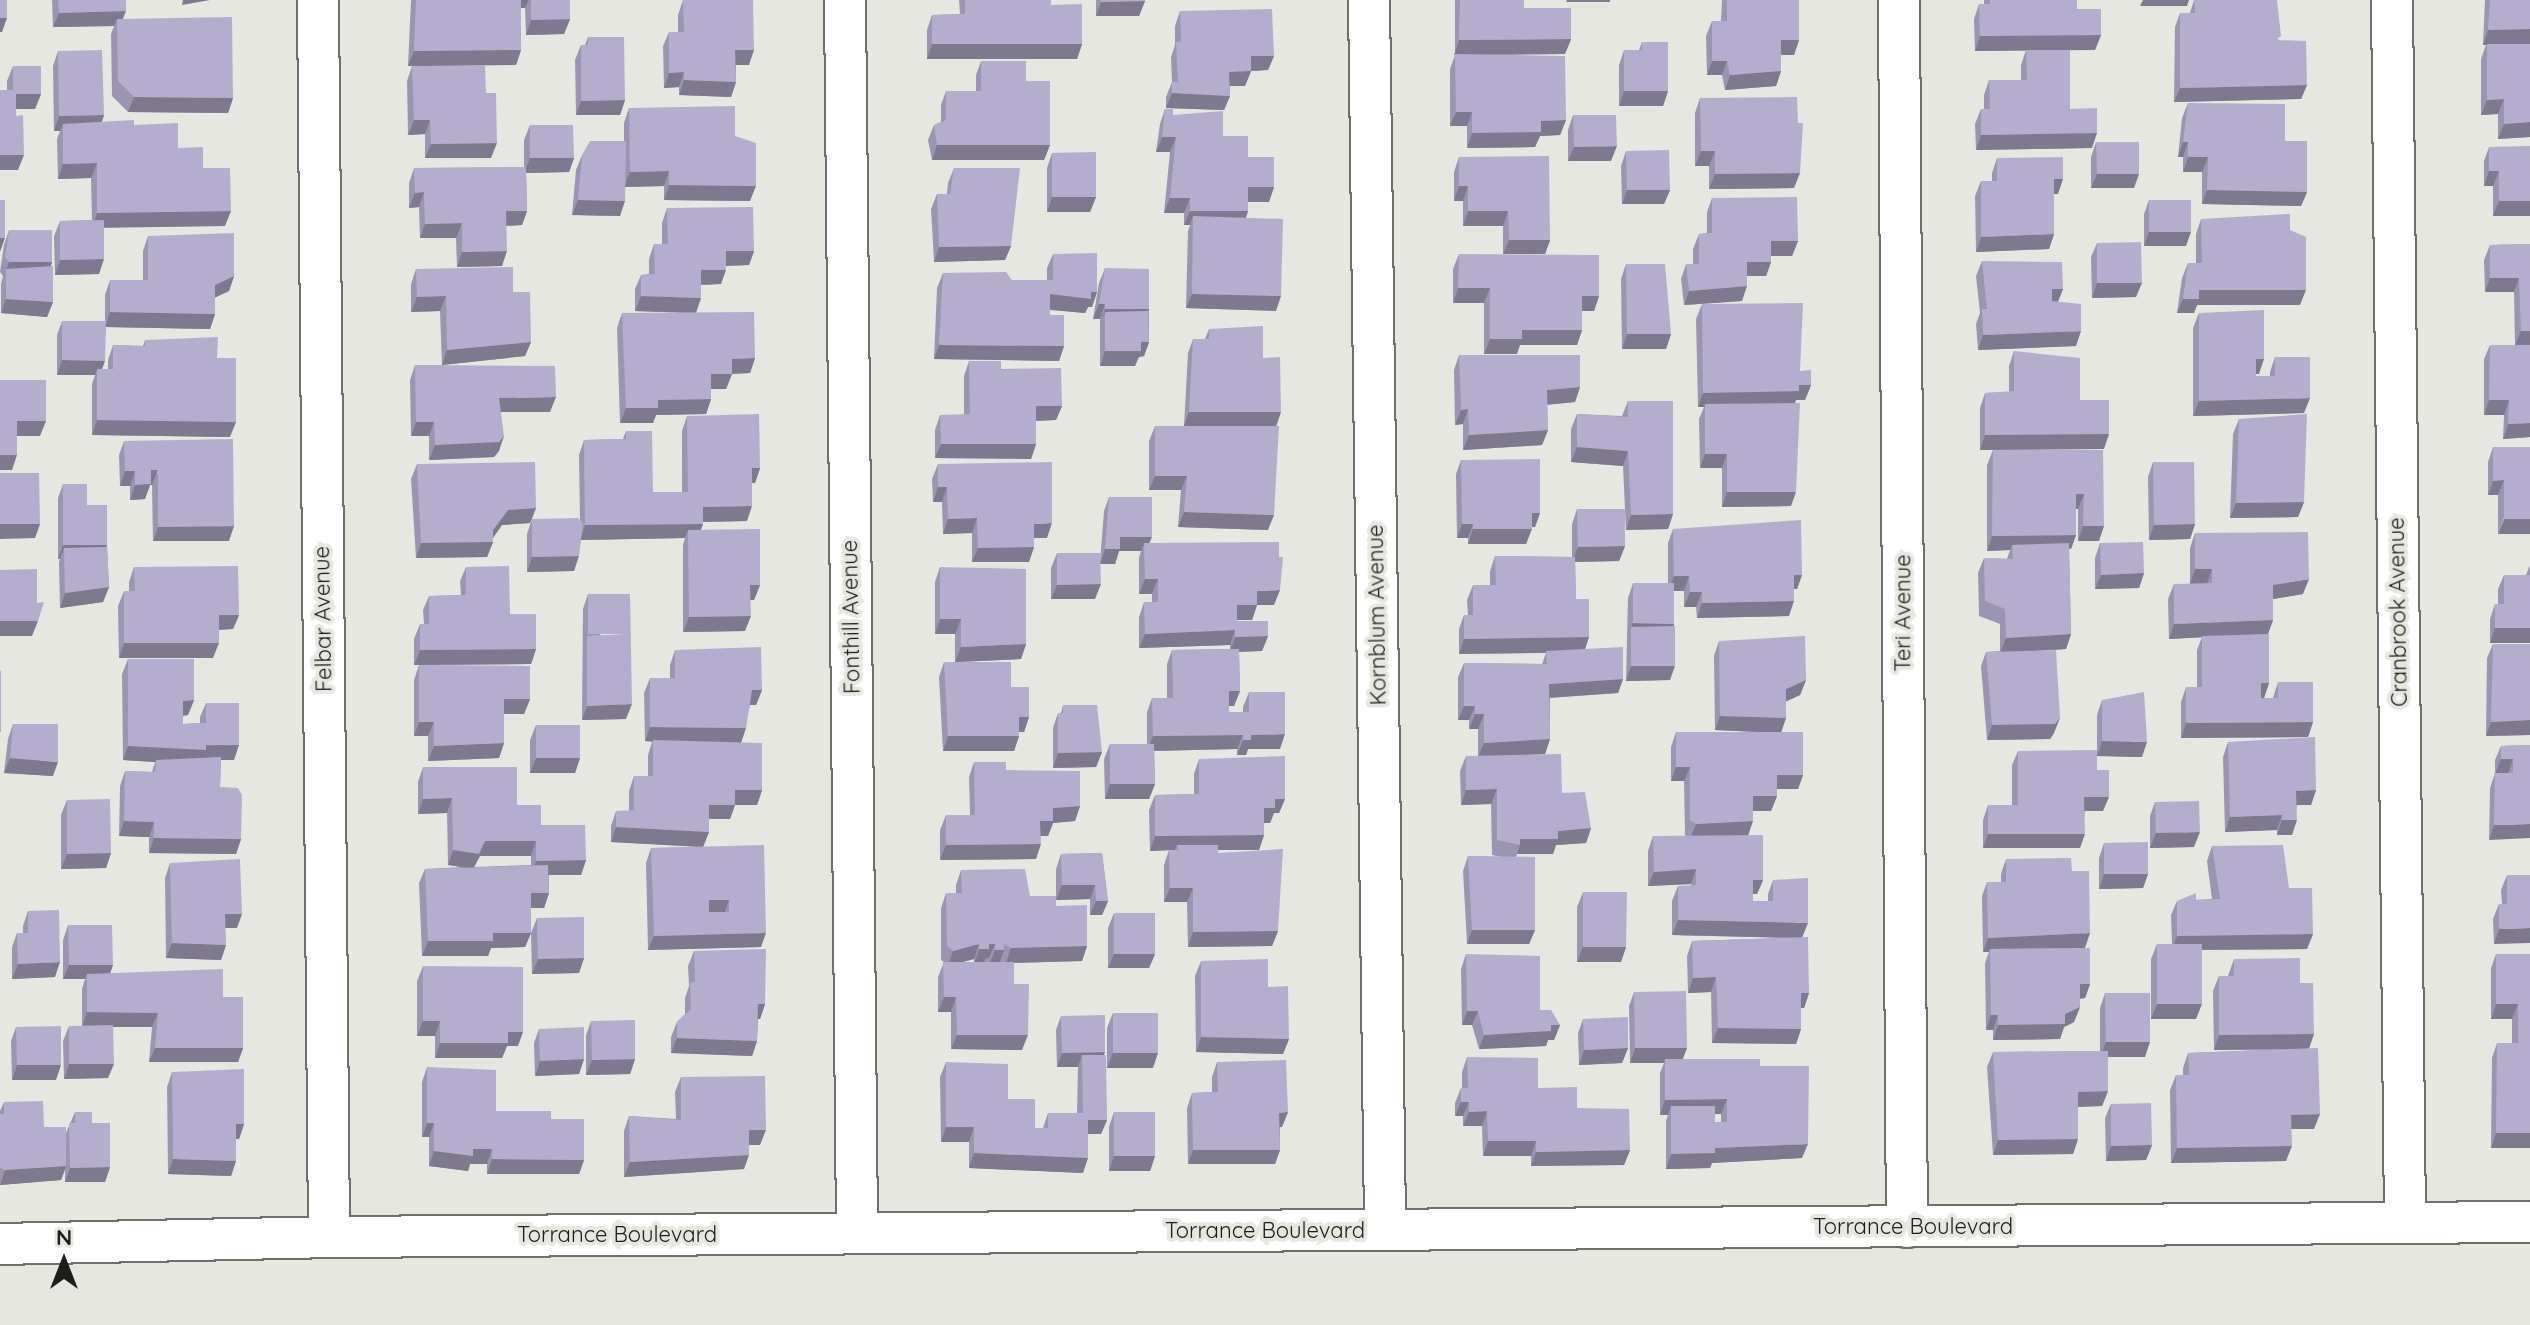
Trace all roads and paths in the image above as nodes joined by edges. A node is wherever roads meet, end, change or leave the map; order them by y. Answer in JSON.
{"nodes":[{"id":1,"x":318,"y":0,"type":"edge"},
{"id":2,"x":845,"y":0,"type":"edge"},
{"id":3,"x":1369,"y":0,"type":"edge"},
{"id":4,"x":1899,"y":0,"type":"edge"},
{"id":5,"x":2392,"y":0,"type":"edge"},
{"id":6,"x":2530,"y":1222,"type":"edge"},
{"id":7,"x":2405,"y":1223,"type":"junction"},
{"id":8,"x":1907,"y":1227,"type":"junction"},
{"id":9,"x":1385,"y":1230,"type":"junction"},
{"id":10,"x":857,"y":1233,"type":"junction"},
{"id":11,"x":329,"y":1237,"type":"junction"},
{"id":12,"x":0,"y":1244,"type":"edge"}],
"edges":[{"from":1,"to":11,"type":"street","name":"Felbar Avenue"},
{"from":2,"to":10,"type":"street","name":"Fonthill Avenue"},
{"from":3,"to":9,"type":"street","name":"Kornblum Avenue"},
{"from":4,"to":8,"type":"street","name":"Teri Avenue"},
{"from":5,"to":7,"type":"street","name":"Cranbrook Avenue"},
{"from":6,"to":7,"type":"street","name":"Torrance Boulevard"},
{"from":7,"to":8,"type":"street","name":"Torrance Boulevard"},
{"from":8,"to":9,"type":"street","name":"Torrance Boulevard"},
{"from":9,"to":10,"type":"street","name":"Torrance Boulevard"},
{"from":10,"to":11,"type":"street","name":"Torrance Boulevard"},
{"from":11,"to":12,"type":"street","name":"Torrance Boulevard"}]}
